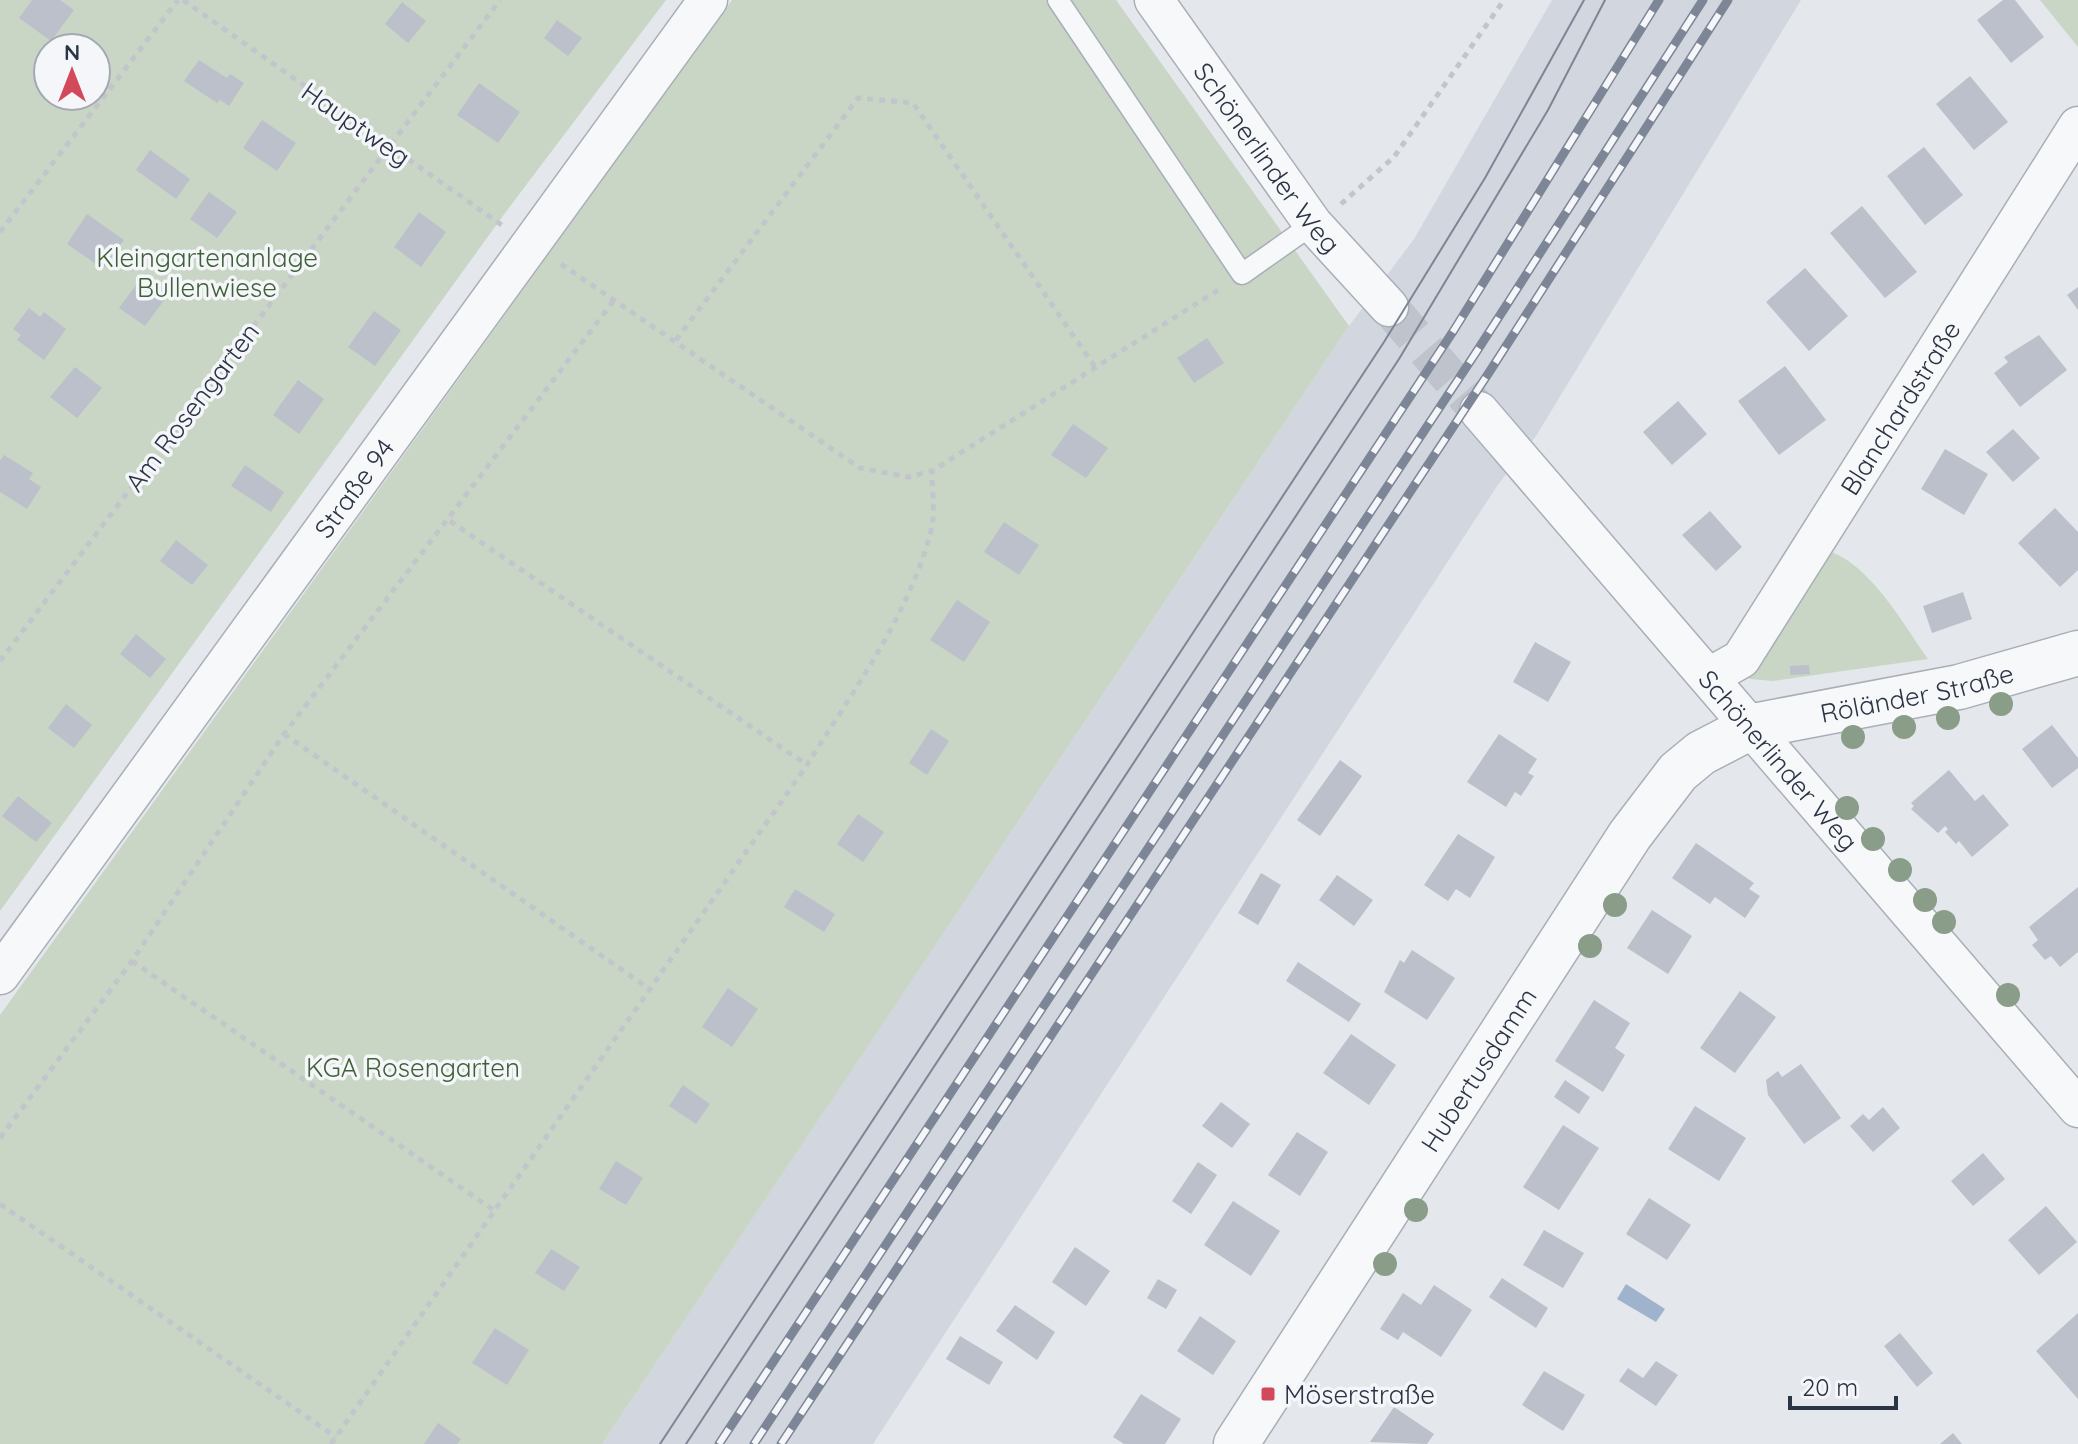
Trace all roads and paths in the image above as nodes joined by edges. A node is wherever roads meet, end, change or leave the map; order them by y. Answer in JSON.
{"nodes":[{"id":1,"x":180,"y":0,"type":"edge"},
{"id":2,"x":500,"y":0,"type":"edge"},
{"id":3,"x":708,"y":0,"type":"edge"},
{"id":4,"x":1058,"y":0,"type":"edge"},
{"id":5,"x":1154,"y":0,"type":"edge"},
{"id":6,"x":1504,"y":0,"type":"edge"},
{"id":7,"x":2078,"y":126,"type":"edge"},
{"id":8,"x":389,"y":148,"type":"junction"},
{"id":9,"x":1313,"y":224,"type":"junction"},
{"id":10,"x":0,"y":232,"type":"edge"},
{"id":11,"x":531,"y":245,"type":"junction"},
{"id":12,"x":1242,"y":274,"type":"junction"},
{"id":13,"x":615,"y":299,"type":"junction"},
{"id":14,"x":1389,"y":307,"type":"tunnel mouth"},
{"id":15,"x":676,"y":341,"type":"junction"},
{"id":16,"x":1095,"y":367,"type":"junction"},
{"id":17,"x":1479,"y":411,"type":"tunnel mouth"},
{"id":18,"x":932,"y":471,"type":"junction"},
{"id":19,"x":450,"y":521,"type":"junction"},
{"id":20,"x":2078,"y":653,"type":"edge"},
{"id":21,"x":0,"y":661,"type":"edge"},
{"id":22,"x":1709,"y":677,"type":"junction"},
{"id":23,"x":1753,"y":726,"type":"junction"},
{"id":24,"x":284,"y":734,"type":"junction"},
{"id":25,"x":807,"y":765,"type":"junction"},
{"id":26,"x":132,"y":961,"type":"junction"},
{"id":27,"x":0,"y":975,"type":"edge"},
{"id":28,"x":648,"y":988,"type":"junction"},
{"id":29,"x":2078,"y":1108,"type":"edge"},
{"id":30,"x":0,"y":1138,"type":"edge"},
{"id":31,"x":0,"y":1204,"type":"edge"},
{"id":32,"x":495,"y":1211,"type":"junction"},
{"id":33,"x":336,"y":1437,"type":"junction"},
{"id":34,"x":331,"y":1444,"type":"edge"},
{"id":35,"x":1236,"y":1444,"type":"edge"}],
"edges":[{"from":1,"to":8,"type":"path","name":"Hauptweg"},
{"from":1,"to":10,"type":"path"},
{"from":2,"to":8,"type":"path","name":"Am Rosengarten"},
{"from":3,"to":11,"type":"street","name":"Straße 94"},
{"from":4,"to":12,"type":"lane"},
{"from":5,"to":9,"type":"street","name":"Schönerlinder Weg"},
{"from":6,"to":9,"type":"path"},
{"from":7,"to":22,"type":"street","name":"Blanchardstraße"},
{"from":8,"to":11,"type":"path","name":"Hauptweg"},
{"from":8,"to":21,"type":"path","name":"Am Rosengarten"},
{"from":9,"to":12,"type":"lane"},
{"from":9,"to":14,"type":"street","name":"Schönerlinder Weg"},
{"from":11,"to":13,"type":"path","name":"Hauptweg"},
{"from":11,"to":27,"type":"street","name":"Straße 94"},
{"from":12,"to":16,"type":"path"},
{"from":13,"to":15,"type":"path","name":"Hauptweg"},
{"from":13,"to":19,"type":"path"},
{"from":15,"to":16,"type":"path"},
{"from":15,"to":18,"type":"path","name":"Hauptweg"},
{"from":16,"to":18,"type":"path"},
{"from":17,"to":22,"type":"street","name":"Schönerlinder Weg"},
{"from":18,"to":25,"type":"path"},
{"from":19,"to":24,"type":"path"},
{"from":19,"to":25,"type":"path"},
{"from":20,"to":23,"type":"street","name":"Röländer Straße"},
{"from":22,"to":23,"type":"street","name":"Schönerlinder Weg"},
{"from":23,"to":29,"type":"street","name":"Schönerlinder Weg"},
{"from":23,"to":35,"type":"street","name":"Hubertusdamm"},
{"from":24,"to":26,"type":"path"},
{"from":24,"to":28,"type":"path"},
{"from":25,"to":28,"type":"path"},
{"from":26,"to":30,"type":"path"},
{"from":26,"to":32,"type":"path"},
{"from":28,"to":32,"type":"path"},
{"from":31,"to":33,"type":"path"},
{"from":32,"to":33,"type":"path"},
{"from":33,"to":34,"type":"path"}]}
